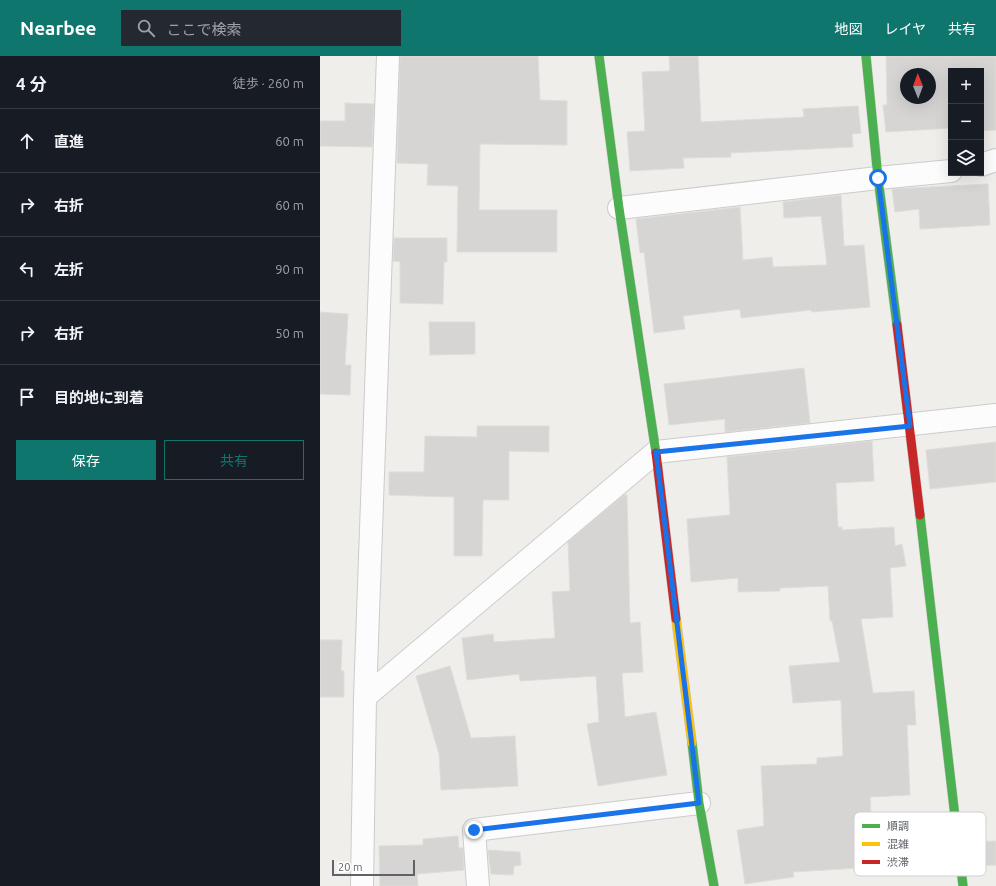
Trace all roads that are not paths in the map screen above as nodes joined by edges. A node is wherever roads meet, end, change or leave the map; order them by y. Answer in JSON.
{"nodes":[{"id":1,"x":388,"y":56,"type":"edge"},
{"id":2,"x":599,"y":56,"type":"edge"},
{"id":3,"x":866,"y":56,"type":"edge"},
{"id":4,"x":996,"y":160,"type":"edge"},
{"id":5,"x":984,"y":164,"type":"edge"},
{"id":6,"x":948,"y":171,"type":"edge"},
{"id":7,"x":878,"y":178,"type":"junction"},
{"id":8,"x":619,"y":208,"type":"junction"},
{"id":9,"x":996,"y":415,"type":"edge"},
{"id":10,"x":910,"y":426,"type":"junction"},
{"id":11,"x":656,"y":452,"type":"junction"},
{"id":12,"x":365,"y":697,"type":"junction"},
{"id":13,"x":699,"y":803,"type":"junction"},
{"id":14,"x":954,"y":812,"type":"edge"},
{"id":15,"x":962,"y":876,"type":"edge"},
{"id":16,"x":362,"y":886,"type":"edge"},
{"id":17,"x":478,"y":886,"type":"edge"},
{"id":18,"x":714,"y":886,"type":"edge"},
{"id":19,"x":963,"y":886,"type":"edge"}],
"edges":[{"from":1,"to":12,"type":"street"},
{"from":2,"to":8,"type":"street"},
{"from":3,"to":7,"type":"street"},
{"from":4,"to":5,"type":"street"},
{"from":6,"to":7,"type":"street"},
{"from":7,"to":8,"type":"street"},
{"from":7,"to":10,"type":"street"},
{"from":8,"to":11,"type":"street"},
{"from":9,"to":10,"type":"street"},
{"from":10,"to":11,"type":"street"},
{"from":10,"to":14,"type":"street"},
{"from":11,"to":12,"type":"street"},
{"from":11,"to":13,"type":"street"},
{"from":12,"to":16,"type":"street"},
{"from":13,"to":17,"type":"street"},
{"from":13,"to":18,"type":"street"},
{"from":15,"to":19,"type":"street"}]}
